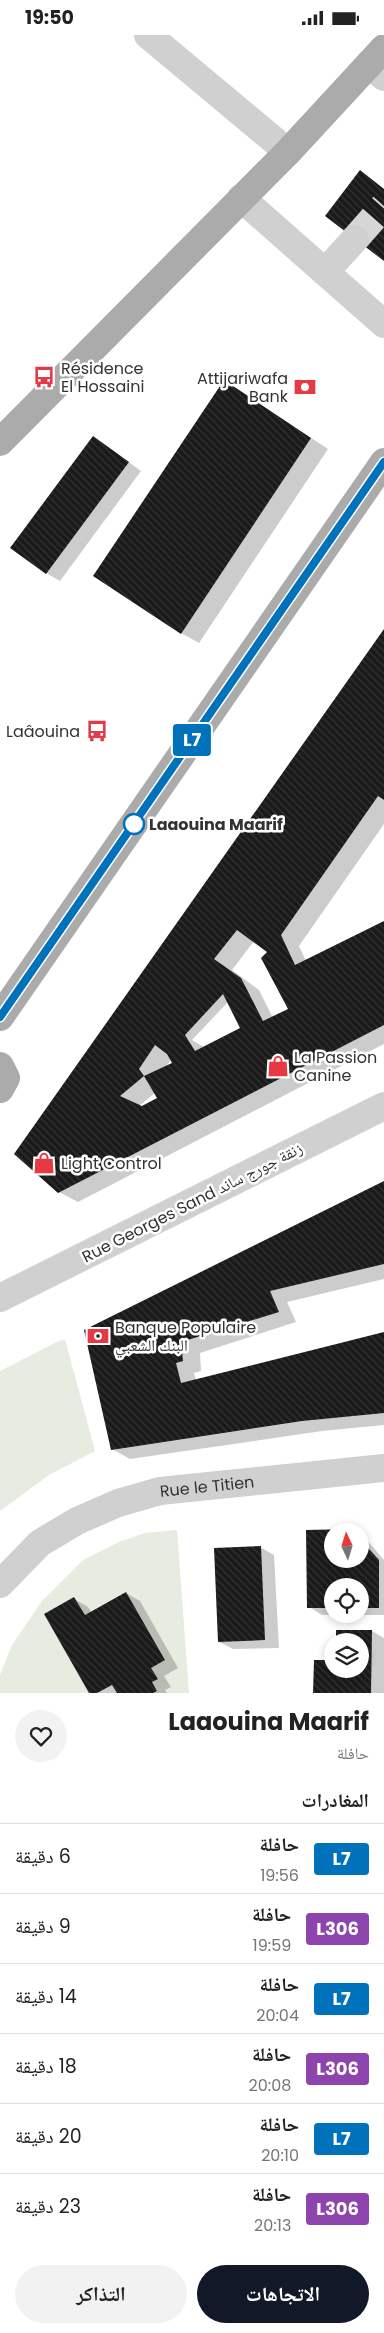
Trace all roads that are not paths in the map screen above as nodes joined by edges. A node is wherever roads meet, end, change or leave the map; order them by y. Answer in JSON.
{"nodes":[{"id":1,"x":148,"y":35,"type":"edge"},
{"id":2,"x":379,"y":63,"type":"edge"},
{"id":3,"x":288,"y":152,"type":"junction"},
{"id":4,"x":241,"y":198,"type":"junction"},
{"id":5,"x":355,"y":239,"type":"tunnel mouth"},
{"id":6,"x":325,"y":272,"type":"junction"},
{"id":7,"x":384,"y":324,"type":"edge"},
{"id":8,"x":0,"y":442,"type":"edge"},
{"id":9,"x":384,"y":462,"type":"edge"},
{"id":10,"x":0,"y":1017,"type":"edge"},
{"id":11,"x":0,"y":1067,"type":"edge"},
{"id":12,"x":0,"y":1089,"type":"edge"},
{"id":13,"x":384,"y":1106,"type":"edge"},
{"id":14,"x":0,"y":1298,"type":"edge"},
{"id":15,"x":384,"y":1468,"type":"edge"},
{"id":16,"x":0,"y":1584,"type":"edge"}],
"edges":[{"from":1,"to":3,"type":"street"},
{"from":2,"to":3,"type":"main road"},
{"from":3,"to":4,"type":"main road"},
{"from":4,"to":6,"type":"street"},
{"from":4,"to":8,"type":"main road"},
{"from":5,"to":6,"type":"street"},
{"from":6,"to":7,"type":"street"},
{"from":9,"to":10,"type":"main road"},
{"from":11,"to":12,"type":"main road"},
{"from":13,"to":14,"type":"street","name":"Rue Georges Sand زنقة جورج ساند"},
{"from":15,"to":16,"type":"street","name":"Rue le Titien"}]}
